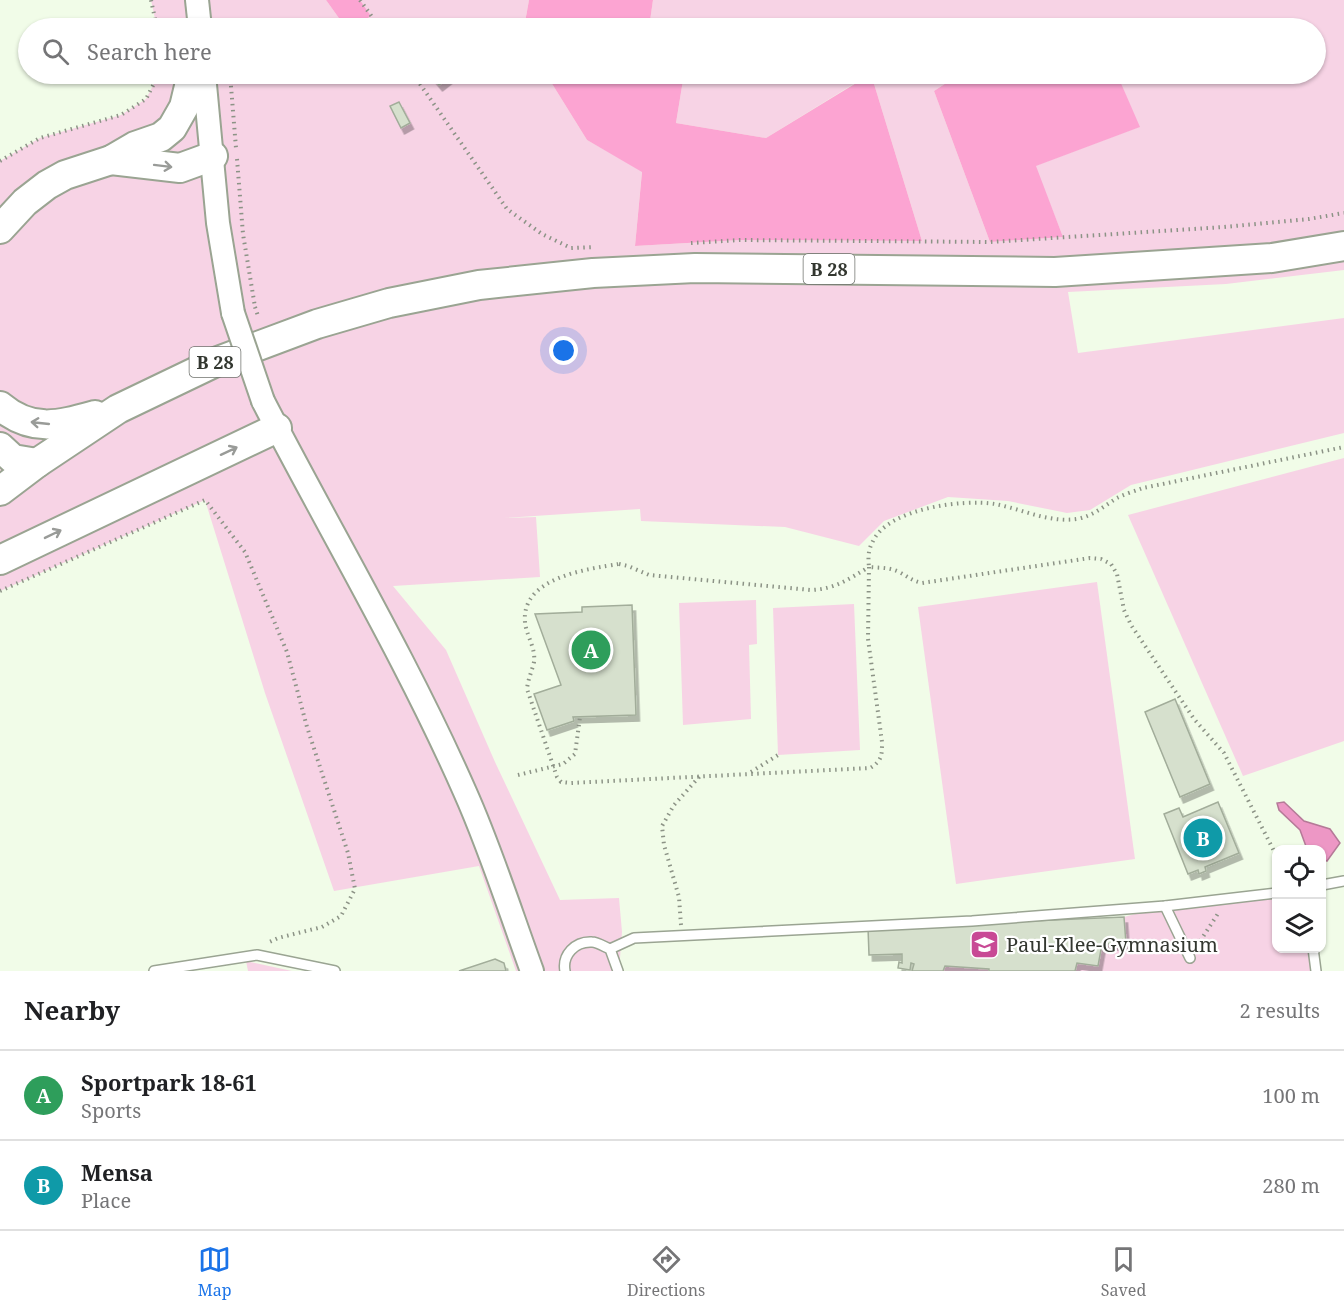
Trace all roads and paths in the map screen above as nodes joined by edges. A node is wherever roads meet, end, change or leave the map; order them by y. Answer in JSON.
{"nodes":[{"id":1,"x":151,"y":0,"type":"edge"},
{"id":2,"x":360,"y":0,"type":"edge"},
{"id":3,"x":155,"y":18,"type":"edge"},
{"id":4,"x":373,"y":18,"type":"edge"},
{"id":5,"x":154,"y":84,"type":"edge"},
{"id":6,"x":190,"y":84,"type":"edge"},
{"id":7,"x":205,"y":84,"type":"edge"},
{"id":8,"x":231,"y":84,"type":"edge"},
{"id":9,"x":420,"y":84,"type":"edge"},
{"id":10,"x":123,"y":153,"type":"junction"},
{"id":11,"x":213,"y":156,"type":"junction"},
{"id":12,"x":0,"y":161,"type":"edge"},
{"id":13,"x":1344,"y":213,"type":"edge"},
{"id":14,"x":0,"y":229,"type":"edge"},
{"id":15,"x":682,"y":243,"type":"dead end"},
{"id":16,"x":1344,"y":246,"type":"edge"},
{"id":17,"x":605,"y":247,"type":"dead end"},
{"id":18,"x":255,"y":307,"type":"dead end"},
{"id":19,"x":0,"y":406,"type":"edge"},
{"id":20,"x":118,"y":409,"type":"junction"},
{"id":21,"x":277,"y":428,"type":"junction"},
{"id":22,"x":0,"y":447,"type":"edge"},
{"id":23,"x":1344,"y":447,"type":"edge"},
{"id":24,"x":37,"y":463,"type":"junction"},
{"id":25,"x":0,"y":491,"type":"edge"},
{"id":26,"x":0,"y":560,"type":"edge"},
{"id":27,"x":869,"y":567,"type":"junction"},
{"id":28,"x":0,"y":591,"type":"edge"},
{"id":29,"x":580,"y":717,"type":"dead end"},
{"id":30,"x":778,"y":755,"type":"dead end"},
{"id":31,"x":554,"y":766,"type":"junction"},
{"id":32,"x":749,"y":774,"type":"junction"},
{"id":33,"x":518,"y":775,"type":"dead end"},
{"id":34,"x":700,"y":776,"type":"junction"},
{"id":35,"x":1272,"y":847,"type":"edge"},
{"id":36,"x":1344,"y":880,"type":"edge"},
{"id":37,"x":1326,"y":884,"type":"edge"},
{"id":38,"x":1272,"y":896,"type":"edge"},
{"id":39,"x":1229,"y":899,"type":"junction"},
{"id":40,"x":1165,"y":906,"type":"junction"},
{"id":41,"x":681,"y":935,"type":"junction"},
{"id":42,"x":610,"y":949,"type":"junction"},
{"id":43,"x":1314,"y":953,"type":"edge"},
{"id":44,"x":1190,"y":958,"type":"joint"},
{"id":45,"x":232,"y":959,"type":"junction"},
{"id":46,"x":1316,"y":968,"type":"edge"},
{"id":47,"x":154,"y":971,"type":"edge"},
{"id":48,"x":335,"y":971,"type":"edge"},
{"id":49,"x":532,"y":971,"type":"edge"},
{"id":50,"x":565,"y":971,"type":"edge"},
{"id":51,"x":618,"y":971,"type":"edge"}],
"edges":[{"from":1,"to":3,"type":"path"},
{"from":2,"to":4,"type":"path"},
{"from":5,"to":12,"type":"path"},
{"from":6,"to":10,"type":"main road"},
{"from":7,"to":11,"type":"street"},
{"from":8,"to":18,"type":"path"},
{"from":9,"to":17,"type":"path"},
{"from":10,"to":11,"type":"main road"},
{"from":10,"to":14,"type":"main road"},
{"from":11,"to":21,"type":"street","bridge":true},
{"from":13,"to":15,"type":"path"},
{"from":16,"to":20,"type":"main road","number":"B 28"},
{"from":20,"to":19,"type":"main road","one_way":true},
{"from":20,"to":24,"type":"main road","number":"B 28"},
{"from":26,"to":21,"type":"main road","one_way":true},
{"from":21,"to":49,"type":"street"},
{"from":22,"to":24,"type":"main road"},
{"from":23,"to":27,"type":"path"},
{"from":24,"to":25,"type":"main road","number":"B 28"},
{"from":27,"to":31,"type":"path"},
{"from":27,"to":32,"type":"path"},
{"from":27,"to":35,"type":"path"},
{"from":28,"to":45,"type":"path"},
{"from":29,"to":31,"type":"path"},
{"from":30,"to":32,"type":"path"},
{"from":31,"to":33,"type":"path"},
{"from":31,"to":34,"type":"path"},
{"from":32,"to":34,"type":"path"},
{"from":34,"to":41,"type":"path"},
{"from":36,"to":37,"type":"lane"},
{"from":38,"to":39,"type":"lane"},
{"from":39,"to":40,"type":"lane"},
{"from":39,"to":44,"type":"path"},
{"from":40,"to":41,"type":"lane"},
{"from":40,"to":44,"type":"lane"},
{"from":41,"to":42,"type":"lane"},
{"from":42,"to":50,"type":"lane"},
{"from":42,"to":51,"type":"lane"},
{"from":43,"to":46,"type":"lane"},
{"from":45,"to":47,"type":"lane"},
{"from":45,"to":48,"type":"lane"}]}
